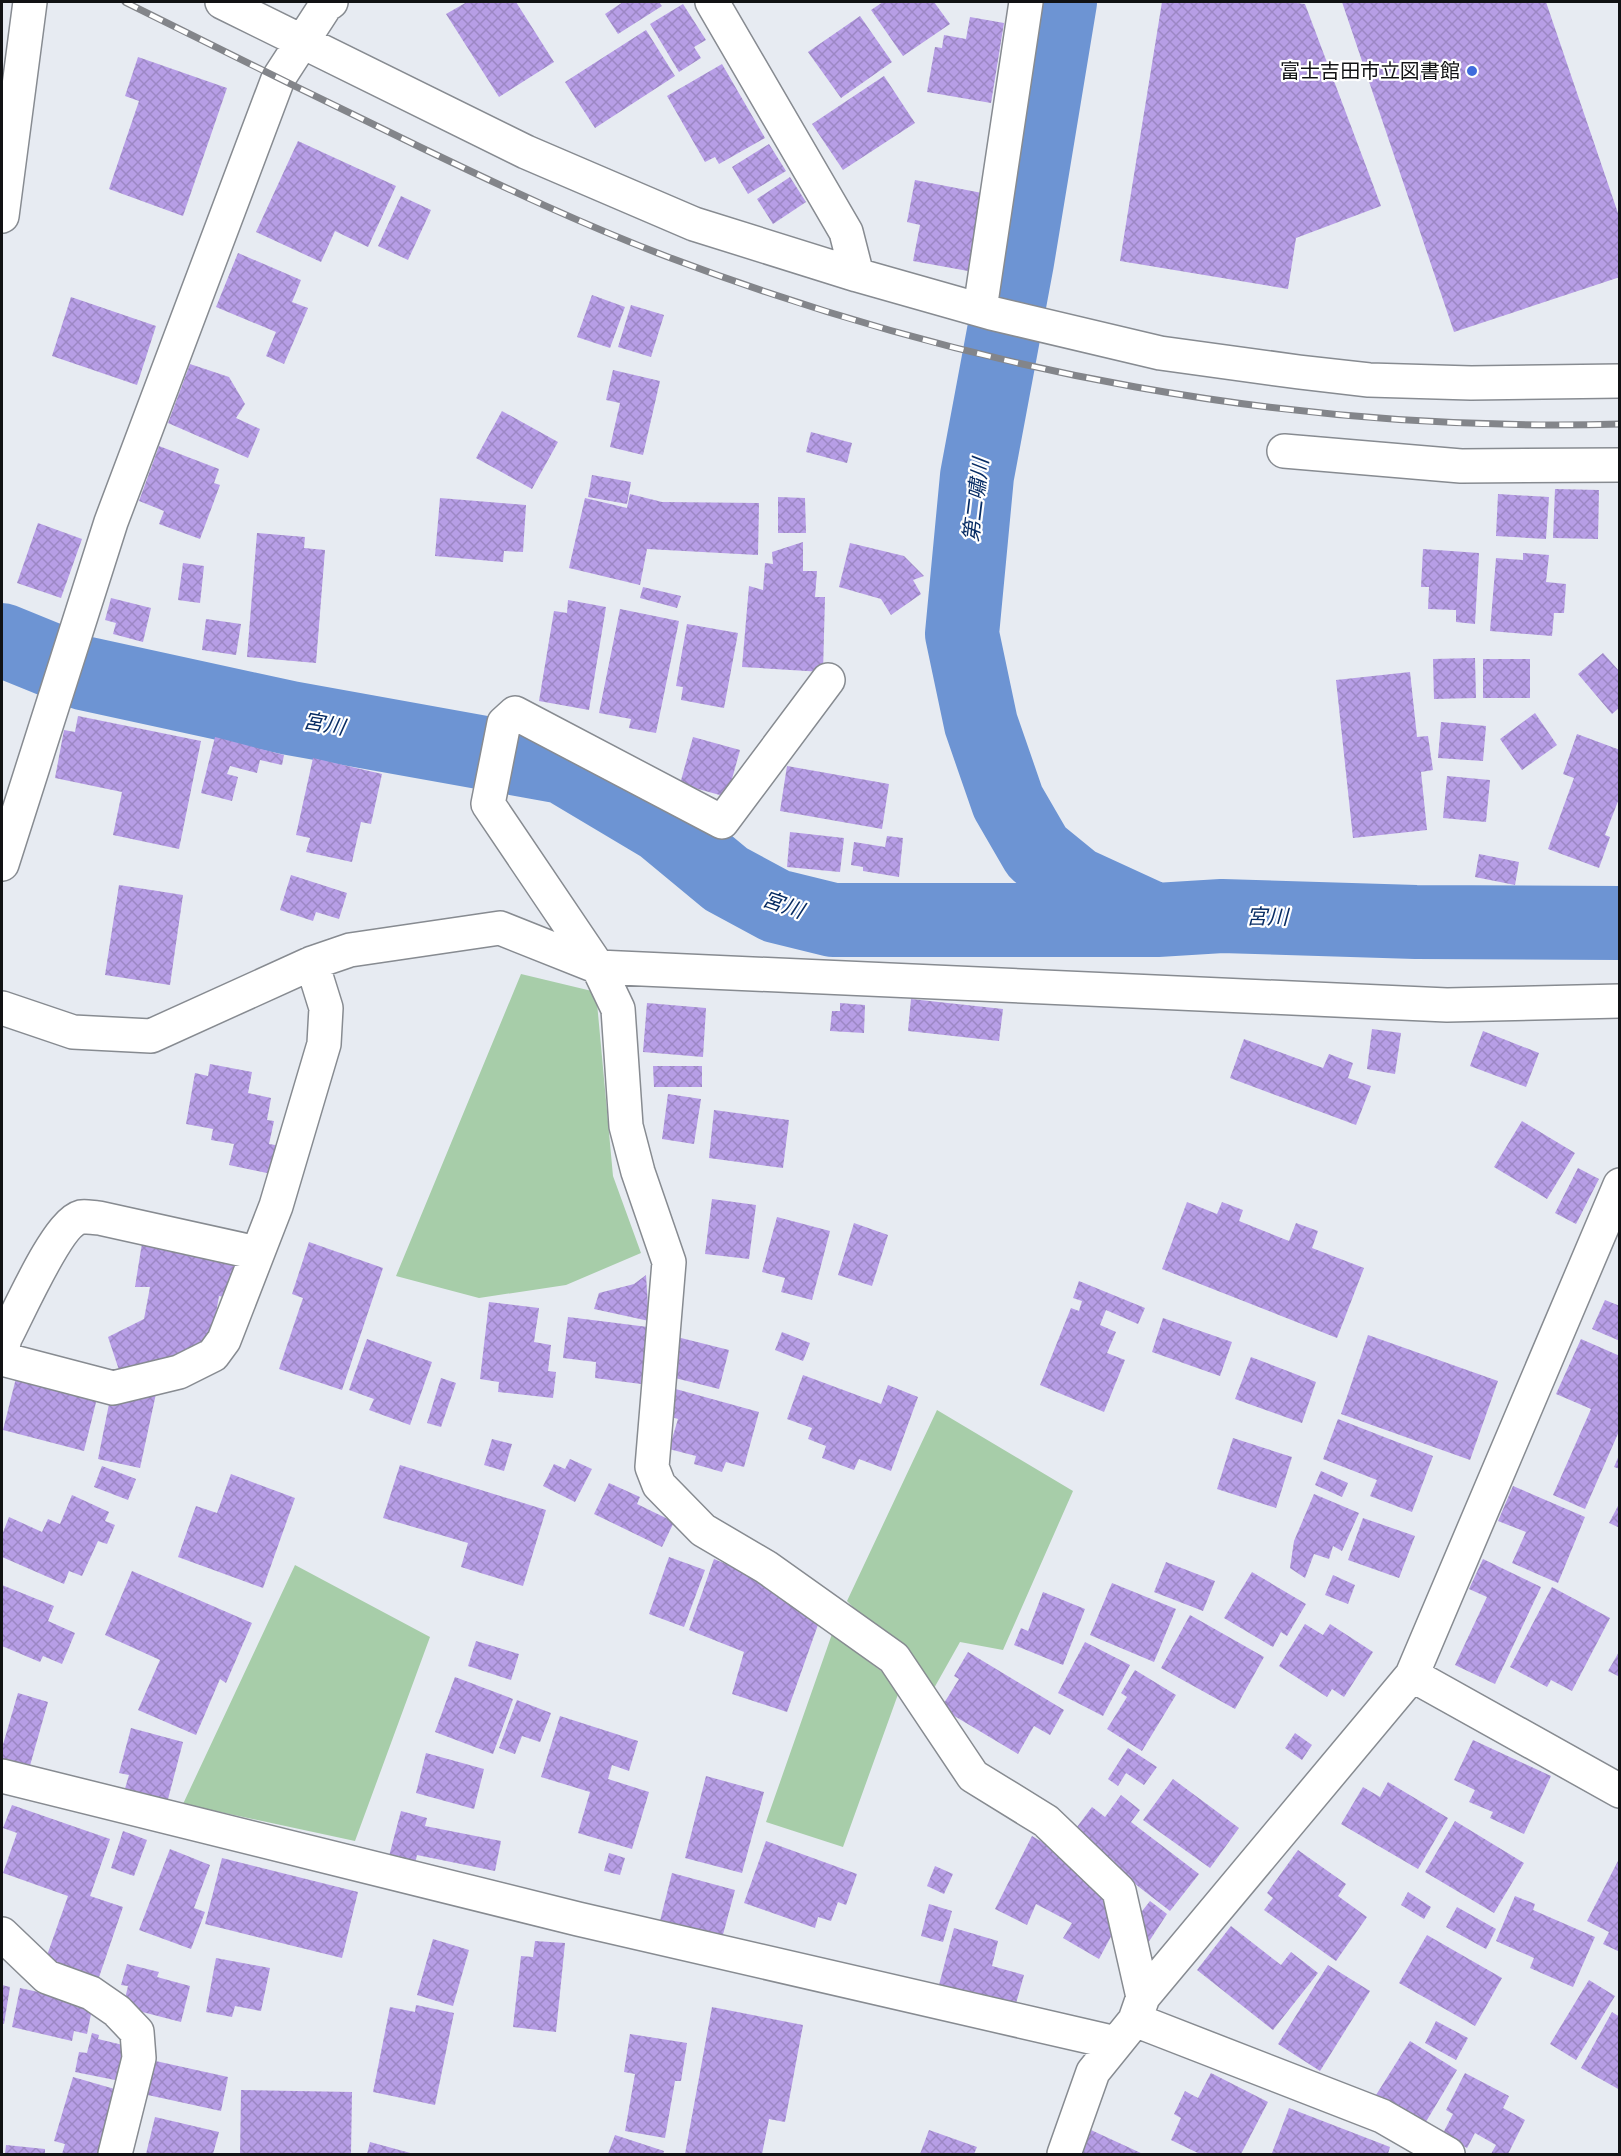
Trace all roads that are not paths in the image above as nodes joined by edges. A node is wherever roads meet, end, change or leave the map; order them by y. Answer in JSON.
{"nodes":[{"id":1,"x":30,"y":2,"type":"edge"},
{"id":2,"x":222,"y":2,"type":"edge"},
{"id":3,"x":331,"y":2,"type":"edge"},
{"id":4,"x":712,"y":2,"type":"edge"},
{"id":5,"x":1026,"y":2,"type":"edge"},
{"id":6,"x":302,"y":42,"type":"junction"},
{"id":7,"x":2,"y":216,"type":"edge"},
{"id":8,"x":857,"y":275,"type":"junction"},
{"id":9,"x":985,"y":311,"type":"junction"},
{"id":10,"x":1620,"y":381,"type":"edge"},
{"id":11,"x":1284,"y":451,"type":"dead end"},
{"id":12,"x":1620,"y":465,"type":"edge"},
{"id":13,"x":828,"y":680,"type":"dead end"},
{"id":14,"x":2,"y":864,"type":"edge"},
{"id":15,"x":312,"y":963,"type":"junction"},
{"id":16,"x":598,"y":967,"type":"junction"},
{"id":17,"x":1620,"y":1001,"type":"edge"},
{"id":18,"x":2,"y":1008,"type":"edge"},
{"id":19,"x":1620,"y":1185,"type":"edge"},
{"id":20,"x":257,"y":1253,"type":"junction"},
{"id":21,"x":2,"y":1351,"type":"edge"},
{"id":22,"x":2,"y":1359,"type":"edge"},
{"id":23,"x":1412,"y":1675,"type":"junction"},
{"id":24,"x":2,"y":1776,"type":"edge"},
{"id":25,"x":1620,"y":1791,"type":"edge"},
{"id":26,"x":2,"y":1934,"type":"edge"},
{"id":27,"x":1131,"y":2020,"type":"junction"},
{"id":28,"x":115,"y":2154,"type":"edge"},
{"id":29,"x":1064,"y":2154,"type":"edge"},
{"id":30,"x":1448,"y":2154,"type":"edge"}],
"edges":[{"from":1,"to":7,"type":"street"},
{"from":2,"to":6,"type":"street"},
{"from":3,"to":6,"type":"street"},
{"from":4,"to":8,"type":"street"},
{"from":5,"to":9,"type":"street"},
{"from":6,"to":8,"type":"street"},
{"from":6,"to":14,"type":"street"},
{"from":8,"to":9,"type":"street"},
{"from":9,"to":10,"type":"street"},
{"from":11,"to":12,"type":"street"},
{"from":13,"to":16,"type":"street"},
{"from":15,"to":16,"type":"street"},
{"from":15,"to":18,"type":"street"},
{"from":15,"to":20,"type":"street"},
{"from":16,"to":17,"type":"street"},
{"from":16,"to":27,"type":"street"},
{"from":19,"to":23,"type":"street"},
{"from":20,"to":21,"type":"street"},
{"from":20,"to":22,"type":"street"},
{"from":23,"to":25,"type":"street"},
{"from":23,"to":27,"type":"street"},
{"from":24,"to":27,"type":"street"},
{"from":26,"to":28,"type":"street"},
{"from":27,"to":29,"type":"street"},
{"from":27,"to":30,"type":"street"}]}
